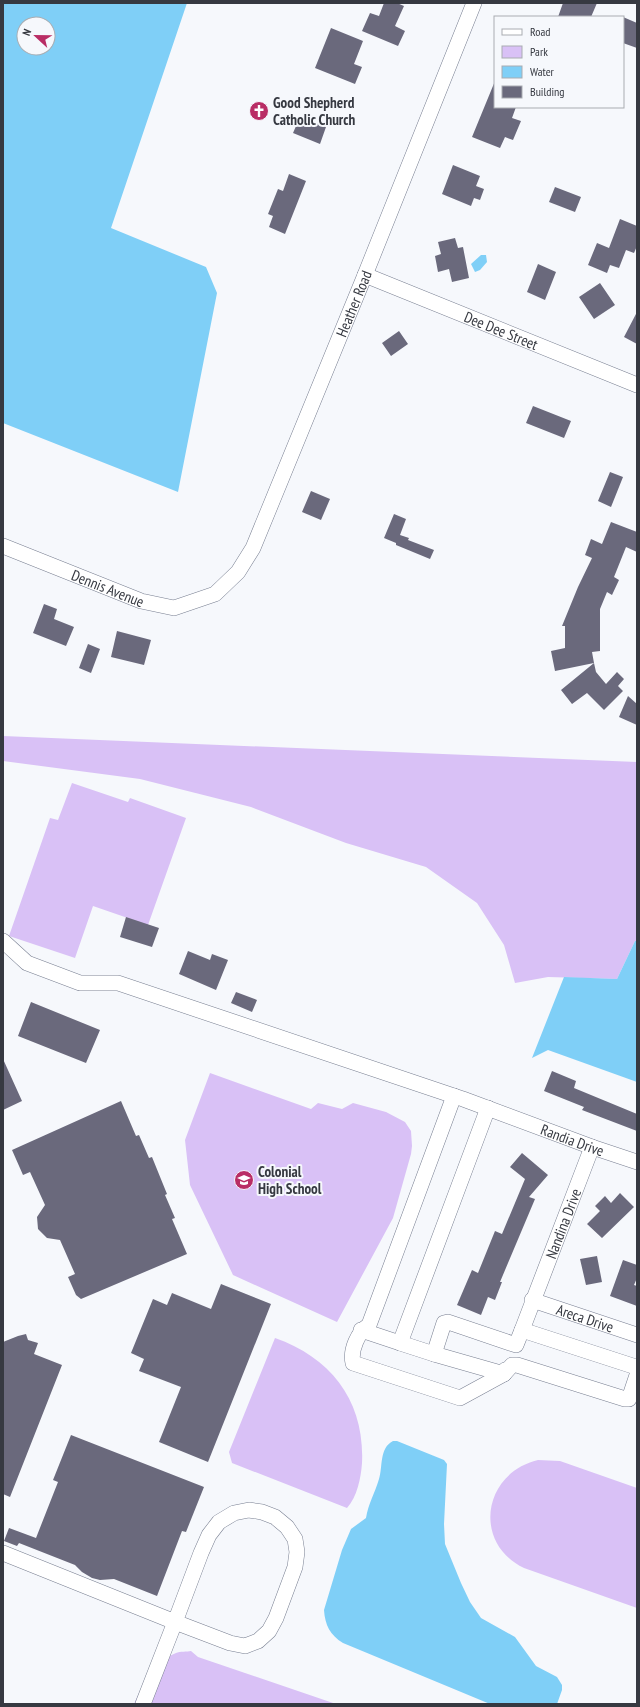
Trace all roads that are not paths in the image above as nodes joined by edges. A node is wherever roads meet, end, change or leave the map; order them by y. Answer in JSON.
{"nodes":[{"id":1,"x":474,"y":3,"type":"edge"},
{"id":2,"x":365,"y":275,"type":"junction"},
{"id":3,"x":637,"y":385,"type":"edge"},
{"id":4,"x":3,"y":546,"type":"edge"},
{"id":5,"x":215,"y":594,"type":"joint"},
{"id":6,"x":3,"y":941,"type":"edge"},
{"id":7,"x":454,"y":1096,"type":"junction"},
{"id":8,"x":488,"y":1108,"type":"junction"},
{"id":9,"x":592,"y":1147,"type":"junction"},
{"id":10,"x":637,"y":1162,"type":"edge"},
{"id":11,"x":532,"y":1300,"type":"junction"},
{"id":12,"x":361,"y":1330,"type":"junction"},
{"id":13,"x":522,"y":1330,"type":"junction"},
{"id":14,"x":637,"y":1335,"type":"edge"},
{"id":15,"x":400,"y":1343,"type":"junction"},
{"id":16,"x":516,"y":1345,"type":"junction"},
{"id":17,"x":434,"y":1354,"type":"junction"},
{"id":18,"x":637,"y":1369,"type":"edge"},
{"id":19,"x":504,"y":1374,"type":"junction"},
{"id":20,"x":637,"y":1375,"type":"edge"},
{"id":21,"x":3,"y":1553,"type":"edge"},
{"id":22,"x":175,"y":1622,"type":"junction"},
{"id":23,"x":143,"y":1704,"type":"edge"}],
"edges":[{"from":1,"to":2,"type":"street","name":"Heather Road"},
{"from":2,"to":3,"type":"street","name":"Dee Dee Street"},
{"from":2,"to":5,"type":"street","name":"Heather Road"},
{"from":4,"to":5,"type":"street","name":"Dennis Avenue"},
{"from":6,"to":7,"type":"street","name":"Randia Drive"},
{"from":7,"to":8,"type":"street","name":"Randia Drive"},
{"from":7,"to":12,"type":"street"},
{"from":8,"to":9,"type":"street","name":"Randia Drive"},
{"from":8,"to":15,"type":"street"},
{"from":9,"to":10,"type":"street","name":"Randia Drive"},
{"from":9,"to":11,"type":"street","name":"Nandina Drive"},
{"from":11,"to":13,"type":"street","name":"Nandina Drive"},
{"from":11,"to":14,"type":"street","name":"Areca Drive"},
{"from":12,"to":15,"type":"street"},
{"from":12,"to":19,"type":"street"},
{"from":13,"to":16,"type":"street","name":"Nandina Drive"},
{"from":13,"to":18,"type":"street"},
{"from":15,"to":17,"type":"street"},
{"from":16,"to":17,"type":"street"},
{"from":16,"to":19,"type":"street","name":"Nandina Drive"},
{"from":17,"to":19,"type":"street"},
{"from":19,"to":20,"type":"street"},
{"from":21,"to":22,"type":"street"},
{"from":22,"to":22,"type":"street"},
{"from":22,"to":23,"type":"street"}]}
